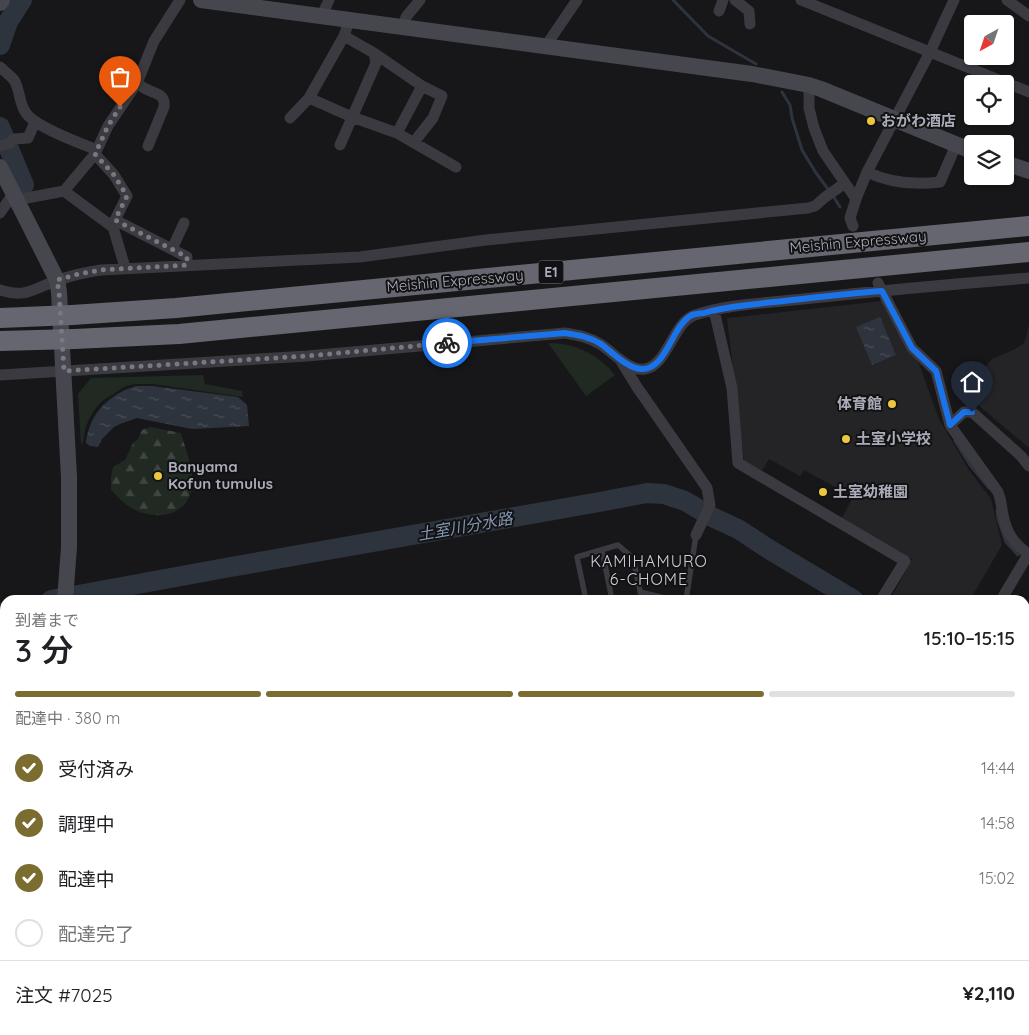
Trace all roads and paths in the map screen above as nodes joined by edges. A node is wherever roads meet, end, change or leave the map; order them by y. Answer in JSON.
{"nodes":[{"id":1,"x":180,"y":0,"type":"edge"},
{"id":2,"x":201,"y":0,"type":"edge"},
{"id":3,"x":328,"y":0,"type":"edge"},
{"id":4,"x":420,"y":0,"type":"edge"},
{"id":5,"x":577,"y":0,"type":"edge"},
{"id":6,"x":735,"y":0,"type":"edge"},
{"id":7,"x":801,"y":0,"type":"edge"},
{"id":8,"x":954,"y":0,"type":"edge"},
{"id":9,"x":1007,"y":0,"type":"edge"},
{"id":10,"x":1029,"y":16,"type":"edge"},
{"id":11,"x":321,"y":17,"type":"junction"},
{"id":12,"x":750,"y":24,"type":"dead end"},
{"id":13,"x":403,"y":27,"type":"junction"},
{"id":14,"x":346,"y":29,"type":"junction"},
{"id":15,"x":545,"y":47,"type":"junction"},
{"id":16,"x":930,"y":52,"type":"junction"},
{"id":17,"x":374,"y":53,"type":"junction"},
{"id":18,"x":0,"y":67,"type":"edge"},
{"id":19,"x":137,"y":82,"type":"junction"},
{"id":20,"x":809,"y":84,"type":"junction"},
{"id":21,"x":422,"y":86,"type":"junction"},
{"id":22,"x":1029,"y":92,"type":"edge"},
{"id":23,"x":309,"y":98,"type":"junction"},
{"id":24,"x":352,"y":117,"type":"junction"},
{"id":25,"x":290,"y":118,"type":"dead end"},
{"id":26,"x":895,"y":118,"type":"junction"},
{"id":27,"x":34,"y":122,"type":"junction"},
{"id":28,"x":397,"y":133,"type":"junction"},
{"id":29,"x":414,"y":142,"type":"junction"},
{"id":30,"x":340,"y":145,"type":"dead end"},
{"id":31,"x":956,"y":145,"type":"junction"},
{"id":32,"x":0,"y":146,"type":"edge"},
{"id":33,"x":148,"y":146,"type":"dead end"},
{"id":34,"x":964,"y":148,"type":"edge"},
{"id":35,"x":96,"y":152,"type":"junction"},
{"id":36,"x":1014,"y":166,"type":"edge"},
{"id":37,"x":0,"y":167,"type":"edge"},
{"id":38,"x":456,"y":168,"type":"dead end"},
{"id":39,"x":1029,"y":171,"type":"edge"},
{"id":40,"x":867,"y":172,"type":"junction"},
{"id":41,"x":844,"y":184,"type":"junction"},
{"id":42,"x":64,"y":191,"type":"junction"},
{"id":43,"x":15,"y":197,"type":"junction"},
{"id":44,"x":856,"y":199,"type":"junction"},
{"id":45,"x":0,"y":214,"type":"edge"},
{"id":46,"x":115,"y":220,"type":"junction"},
{"id":47,"x":184,"y":223,"type":"dead end"},
{"id":48,"x":853,"y":226,"type":"dead end"},
{"id":49,"x":1029,"y":226,"type":"edge"},
{"id":50,"x":172,"y":249,"type":"junction"},
{"id":51,"x":1029,"y":252,"type":"edge"},
{"id":52,"x":124,"y":264,"type":"dead end"},
{"id":53,"x":187,"y":265,"type":"junction"},
{"id":54,"x":1029,"y":278,"type":"edge"},
{"id":55,"x":57,"y":280,"type":"junction"},
{"id":56,"x":880,"y":287,"type":"junction"},
{"id":57,"x":0,"y":290,"type":"edge"},
{"id":58,"x":714,"y":310,"type":"junction"},
{"id":59,"x":0,"y":318,"type":"edge"},
{"id":60,"x":0,"y":341,"type":"edge"},
{"id":61,"x":619,"y":358,"type":"junction"},
{"id":62,"x":64,"y":371,"type":"junction"},
{"id":63,"x":0,"y":375,"type":"edge"},
{"id":64,"x":950,"y":425,"type":"junction"},
{"id":65,"x":1029,"y":466,"type":"edge"},
{"id":66,"x":696,"y":535,"type":"joint"},
{"id":67,"x":602,"y":550,"type":"junction"},
{"id":68,"x":1029,"y":554,"type":"edge"},
{"id":69,"x":640,"y":592,"type":"junction"},
{"id":70,"x":66,"y":594,"type":"edge"},
{"id":71,"x":585,"y":595,"type":"edge"},
{"id":72,"x":611,"y":595,"type":"edge"},
{"id":73,"x":641,"y":595,"type":"edge"},
{"id":74,"x":652,"y":595,"type":"edge"},
{"id":75,"x":687,"y":595,"type":"edge"},
{"id":76,"x":884,"y":595,"type":"edge"},
{"id":77,"x":1005,"y":595,"type":"edge"}],
"edges":[{"from":1,"to":19,"type":"street"},
{"from":2,"to":11,"type":"street"},
{"from":3,"to":11,"type":"street"},
{"from":4,"to":13,"type":"street"},
{"from":5,"to":15,"type":"street"},
{"from":6,"to":12,"type":"street"},
{"from":7,"to":16,"type":"street"},
{"from":8,"to":16,"type":"street"},
{"from":9,"to":10,"type":"street"},
{"from":11,"to":14,"type":"street"},
{"from":13,"to":14,"type":"street"},
{"from":13,"to":15,"type":"street"},
{"from":14,"to":17,"type":"street"},
{"from":14,"to":23,"type":"street"},
{"from":15,"to":20,"type":"street"},
{"from":16,"to":22,"type":"street"},
{"from":16,"to":26,"type":"street"},
{"from":17,"to":21,"type":"street"},
{"from":17,"to":24,"type":"street"},
{"from":18,"to":27,"type":"street"},
{"from":19,"to":33,"type":"street"},
{"from":19,"to":35,"type":"street"},
{"from":20,"to":26,"type":"street"},
{"from":20,"to":41,"type":"street"},
{"from":21,"to":28,"type":"street"},
{"from":21,"to":29,"type":"street"},
{"from":23,"to":24,"type":"street"},
{"from":23,"to":25,"type":"street"},
{"from":24,"to":28,"type":"street"},
{"from":24,"to":30,"type":"street"},
{"from":26,"to":31,"type":"street"},
{"from":26,"to":40,"type":"street"},
{"from":27,"to":32,"type":"street"},
{"from":27,"to":35,"type":"street"},
{"from":28,"to":29,"type":"street"},
{"from":29,"to":38,"type":"street"},
{"from":31,"to":34,"type":"street"},
{"from":31,"to":40,"type":"street"},
{"from":35,"to":42,"type":"street"},
{"from":35,"to":46,"type":"street"},
{"from":36,"to":39,"type":"street"},
{"from":37,"to":43,"type":"street"},
{"from":40,"to":44,"type":"street"},
{"from":41,"to":44,"type":"street"},
{"from":41,"to":53,"type":"street"},
{"from":42,"to":43,"type":"street"},
{"from":42,"to":46,"type":"street"},
{"from":43,"to":45,"type":"street"},
{"from":43,"to":55,"type":"street"},
{"from":44,"to":48,"type":"street"},
{"from":46,"to":50,"type":"street"},
{"from":46,"to":52,"type":"street"},
{"from":47,"to":50,"type":"street"},
{"from":49,"to":59,"type":"highway","name":"Meishin Expressway","number":"E1","bridge":true},
{"from":50,"to":53,"type":"street"},
{"from":51,"to":60,"type":"highway","name":"Meishin Expressway","number":"E1","bridge":true},
{"from":53,"to":55,"type":"street"},
{"from":54,"to":56,"type":"street"},
{"from":55,"to":57,"type":"street"},
{"from":55,"to":62,"type":"street"},
{"from":56,"to":58,"type":"street"},
{"from":56,"to":64,"type":"street"},
{"from":58,"to":61,"type":"street"},
{"from":58,"to":76,"type":"street"},
{"from":61,"to":62,"type":"street"},
{"from":61,"to":66,"type":"street"},
{"from":62,"to":63,"type":"street"},
{"from":62,"to":70,"type":"street"},
{"from":64,"to":65,"type":"street"},
{"from":64,"to":68,"type":"street"},
{"from":66,"to":75,"type":"lane"},
{"from":67,"to":69,"type":"lane"},
{"from":67,"to":71,"type":"lane"},
{"from":67,"to":72,"type":"lane"},
{"from":68,"to":77,"type":"street"},
{"from":69,"to":73,"type":"lane"},
{"from":69,"to":74,"type":"lane"}]}
